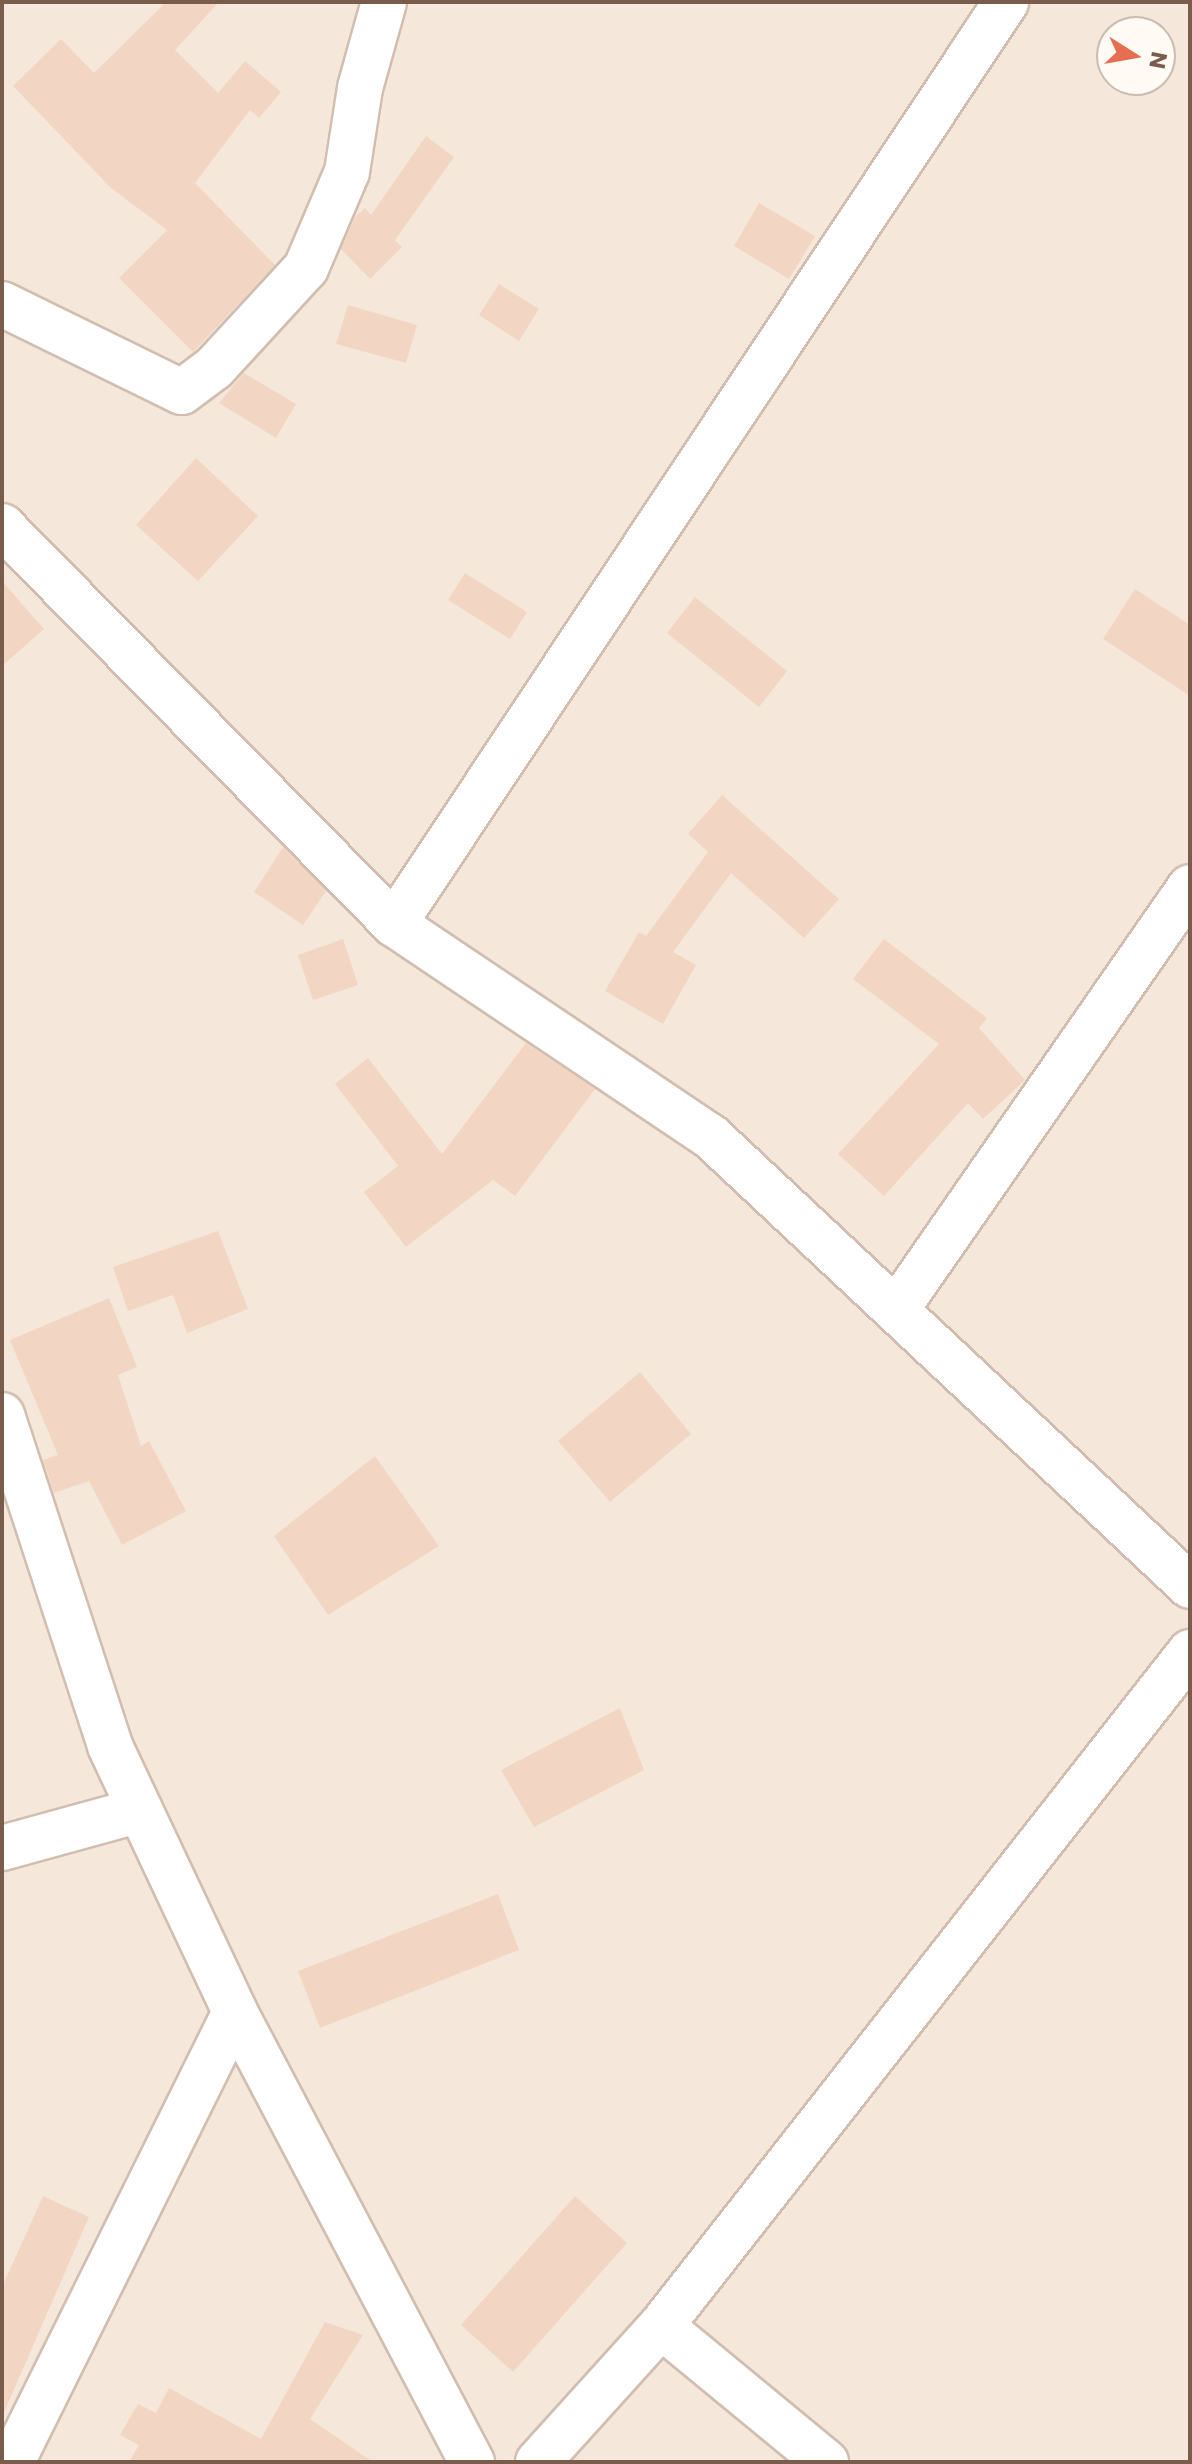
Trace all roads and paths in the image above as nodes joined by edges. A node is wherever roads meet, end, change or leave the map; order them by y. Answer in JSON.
{"nodes":[{"id":1,"x":384,"y":2,"type":"edge"},
{"id":2,"x":1006,"y":2,"type":"edge"},
{"id":3,"x":2,"y":304,"type":"edge"},
{"id":4,"x":2,"y":526,"type":"edge"},
{"id":5,"x":1190,"y":887,"type":"edge"},
{"id":6,"x":394,"y":924,"type":"junction"},
{"id":7,"x":896,"y":1310,"type":"junction"},
{"id":8,"x":2,"y":1415,"type":"edge"},
{"id":9,"x":1190,"y":1586,"type":"edge"},
{"id":10,"x":1190,"y":1652,"type":"edge"},
{"id":11,"x":140,"y":1810,"type":"junction"},
{"id":12,"x":2,"y":1848,"type":"edge"},
{"id":13,"x":235,"y":2012,"type":"junction"},
{"id":14,"x":661,"y":2326,"type":"junction"},
{"id":15,"x":12,"y":2462,"type":"edge"},
{"id":16,"x":472,"y":2462,"type":"edge"},
{"id":17,"x":538,"y":2462,"type":"edge"},
{"id":18,"x":826,"y":2462,"type":"edge"}],
"edges":[{"from":1,"to":3,"type":"street"},
{"from":2,"to":6,"type":"street"},
{"from":4,"to":6,"type":"street"},
{"from":5,"to":7,"type":"street"},
{"from":6,"to":7,"type":"street"},
{"from":7,"to":9,"type":"street"},
{"from":8,"to":11,"type":"street"},
{"from":10,"to":14,"type":"street"},
{"from":11,"to":12,"type":"street"},
{"from":11,"to":13,"type":"street"},
{"from":13,"to":15,"type":"street"},
{"from":13,"to":16,"type":"street"},
{"from":14,"to":17,"type":"street"},
{"from":14,"to":18,"type":"street"}]}
